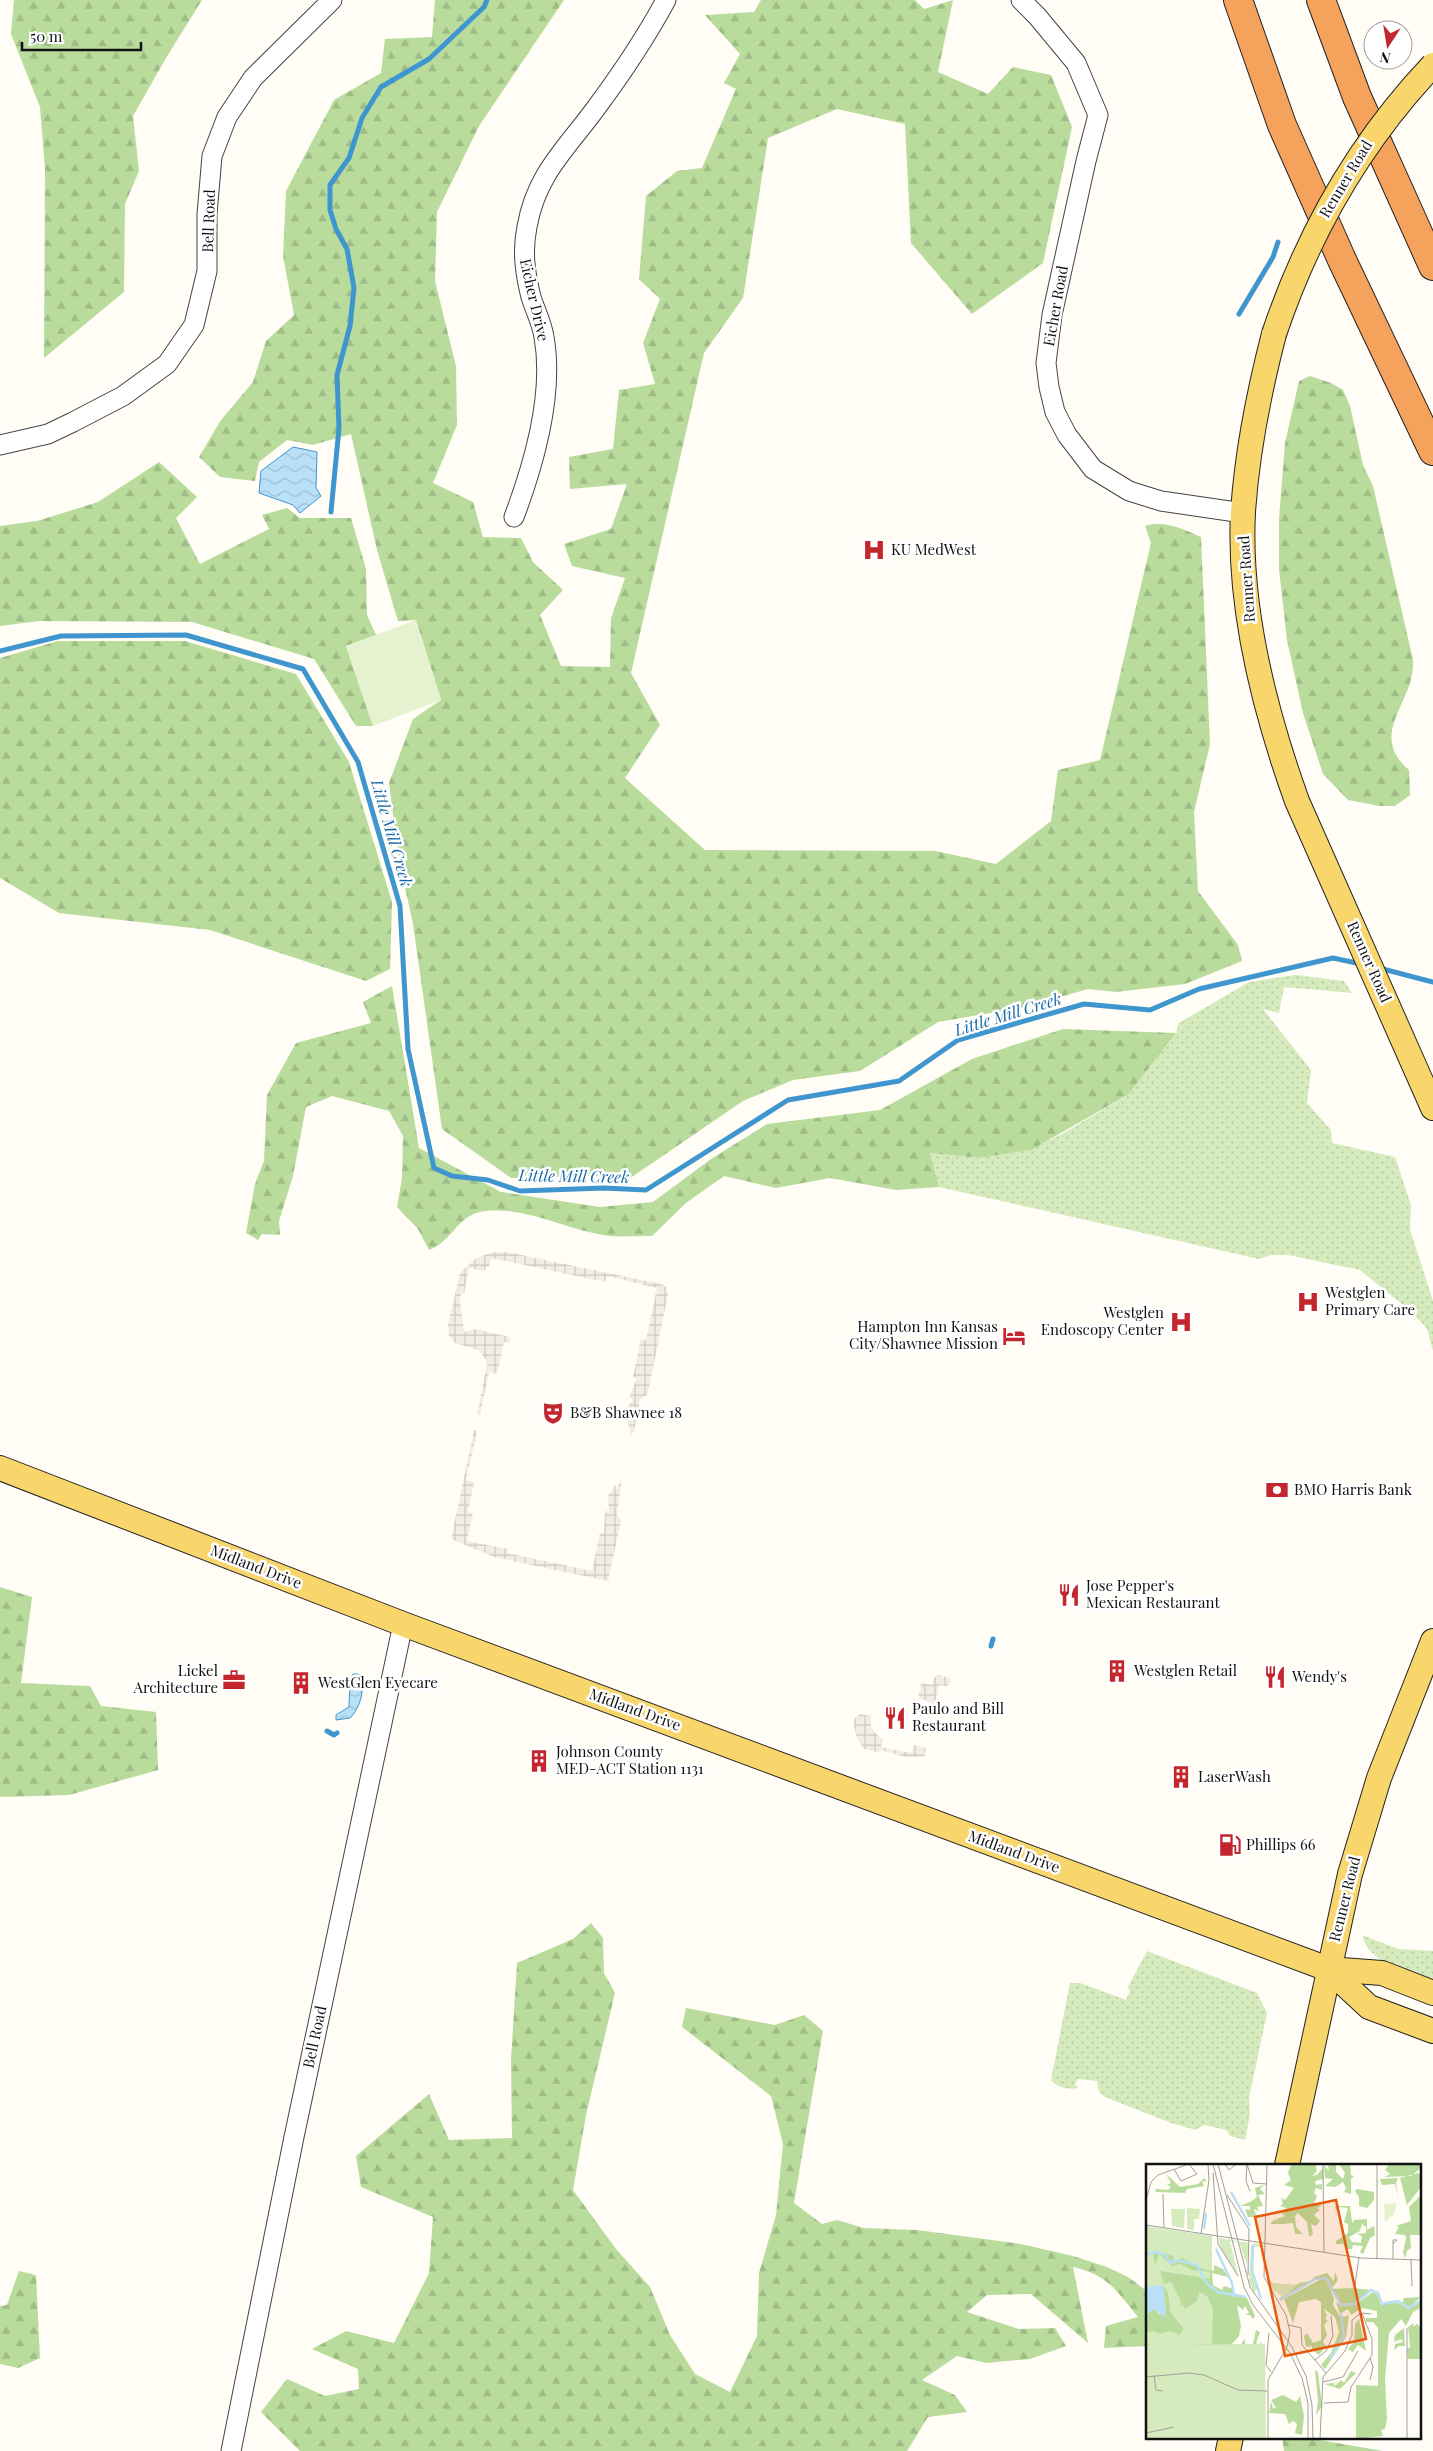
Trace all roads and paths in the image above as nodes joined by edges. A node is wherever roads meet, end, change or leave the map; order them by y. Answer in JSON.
{"nodes":[{"id":1,"x":332,"y":0,"type":"edge"},
{"id":2,"x":666,"y":0,"type":"edge"},
{"id":3,"x":1021,"y":0,"type":"edge"},
{"id":4,"x":1238,"y":0,"type":"edge"},
{"id":5,"x":1321,"y":0,"type":"edge"},
{"id":6,"x":1433,"y":65,"type":"edge"},
{"id":7,"x":1433,"y":266,"type":"edge"},
{"id":8,"x":0,"y":445,"type":"edge"},
{"id":9,"x":1433,"y":451,"type":"edge"},
{"id":10,"x":1243,"y":513,"type":"junction"},
{"id":11,"x":514,"y":517,"type":"dead end"},
{"id":12,"x":1433,"y":1108,"type":"edge"},
{"id":13,"x":0,"y":1468,"type":"edge"},
{"id":14,"x":403,"y":1624,"type":"junction"},
{"id":15,"x":1433,"y":1641,"type":"edge"},
{"id":16,"x":1328,"y":1969,"type":"junction"},
{"id":17,"x":1433,"y":1993,"type":"edge"},
{"id":18,"x":1433,"y":2031,"type":"edge"},
{"id":19,"x":1287,"y":2164,"type":"edge"},
{"id":20,"x":1231,"y":2438,"type":"edge"},
{"id":21,"x":231,"y":2451,"type":"edge"},
{"id":22,"x":1228,"y":2451,"type":"edge"}],
"edges":[{"from":1,"to":8,"type":"street","name":"Bell Road"},
{"from":2,"to":11,"type":"street","name":"Eicher Drive"},
{"from":3,"to":10,"type":"street","name":"Eicher Road"},
{"from":4,"to":9,"type":"highway"},
{"from":5,"to":7,"type":"highway"},
{"from":6,"to":10,"type":"main road","name":"Renner Road","bridge":true},
{"from":10,"to":12,"type":"main road","name":"Renner Road"},
{"from":13,"to":14,"type":"main road","name":"Midland Drive"},
{"from":14,"to":16,"type":"main road","name":"Midland Drive"},
{"from":14,"to":21,"type":"street","name":"Bell Road"},
{"from":15,"to":16,"type":"main road","name":"Renner Road"},
{"from":16,"to":17,"type":"main road","name":"Midland Drive"},
{"from":16,"to":18,"type":"main road","name":"Midland Drive"},
{"from":16,"to":19,"type":"main road","name":"Renner Road"},
{"from":20,"to":22,"type":"main road"}]}
